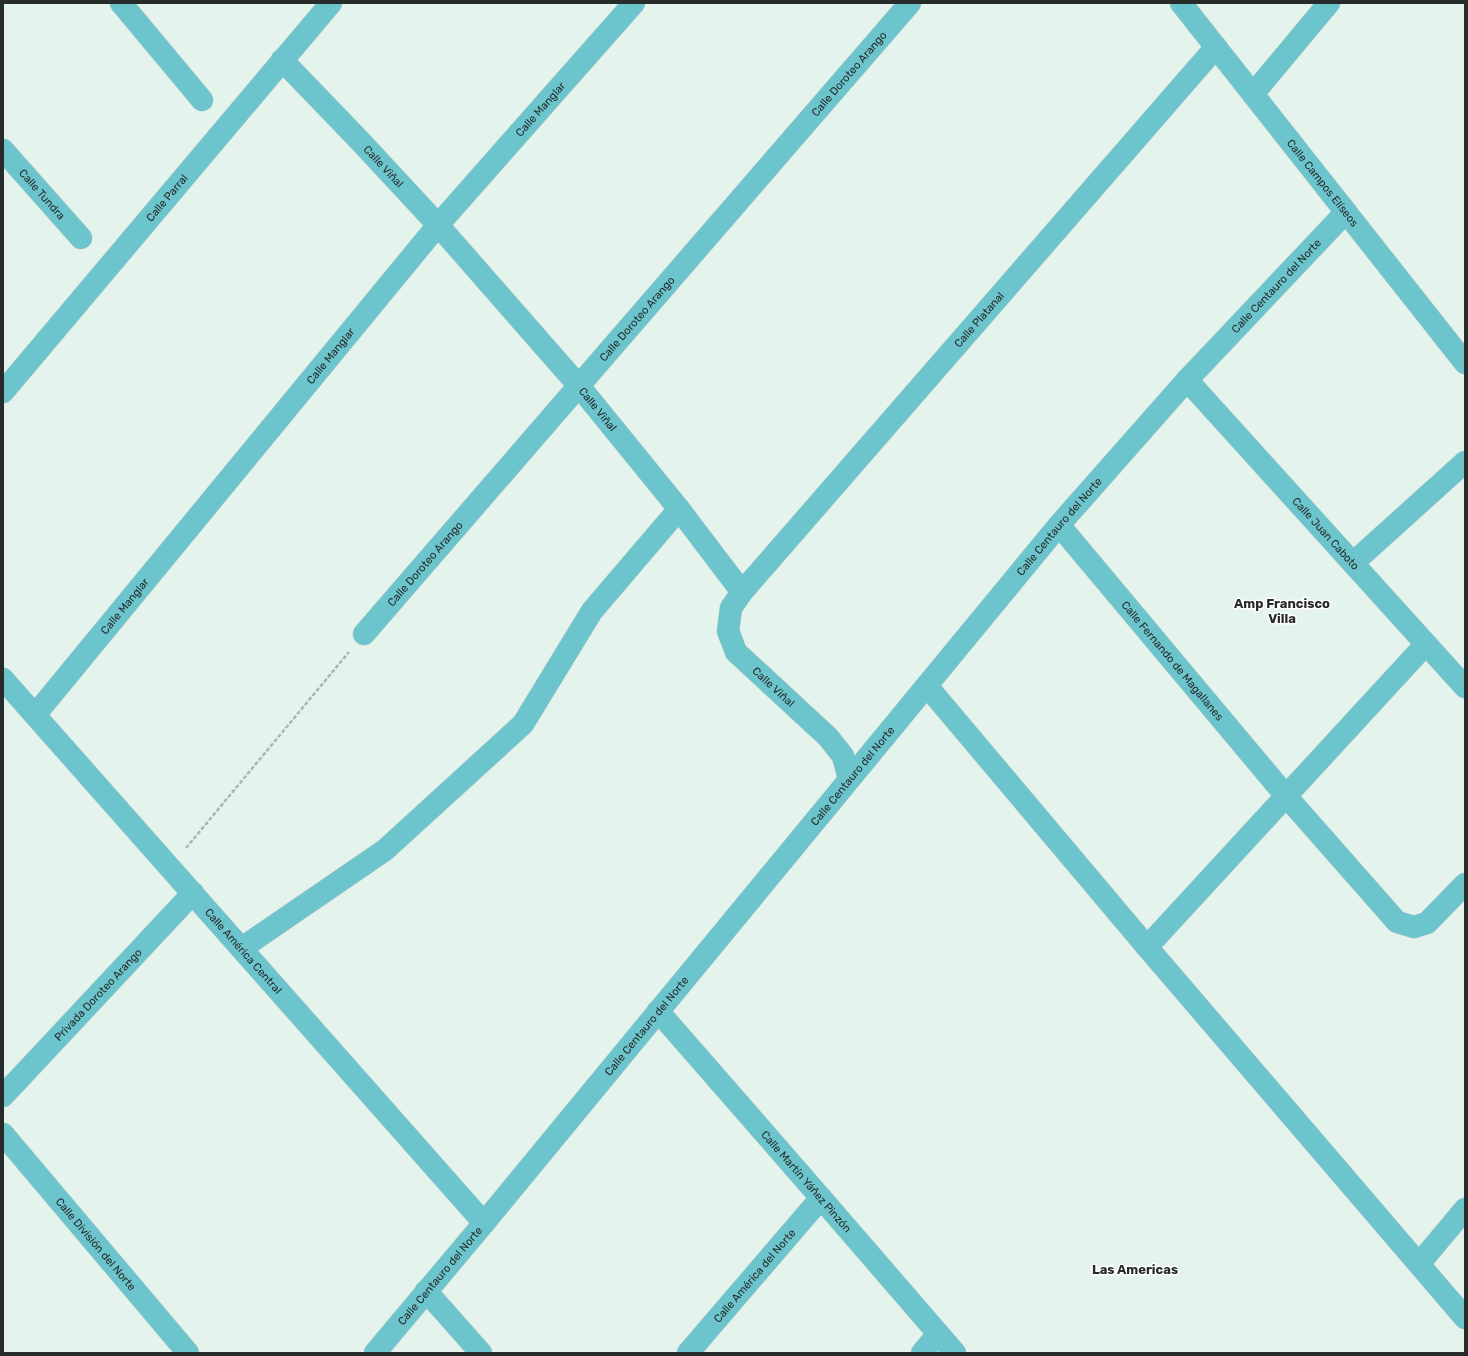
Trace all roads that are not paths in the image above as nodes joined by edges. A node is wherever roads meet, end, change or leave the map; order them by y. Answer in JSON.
{"nodes":[{"id":1,"x":121,"y":3,"type":"edge"},
{"id":2,"x":330,"y":3,"type":"edge"},
{"id":3,"x":634,"y":3,"type":"edge"},
{"id":4,"x":910,"y":3,"type":"edge"},
{"id":5,"x":1181,"y":3,"type":"edge"},
{"id":6,"x":1329,"y":3,"type":"edge"},
{"id":7,"x":1216,"y":47,"type":"junction"},
{"id":8,"x":282,"y":60,"type":"junction"},
{"id":9,"x":1253,"y":94,"type":"junction"},
{"id":10,"x":202,"y":100,"type":"dead end"},
{"id":11,"x":3,"y":150,"type":"edge"},
{"id":12,"x":1346,"y":212,"type":"junction"},
{"id":13,"x":438,"y":225,"type":"junction"},
{"id":14,"x":81,"y":238,"type":"dead end"},
{"id":15,"x":1465,"y":363,"type":"edge"},
{"id":16,"x":1187,"y":380,"type":"junction"},
{"id":17,"x":579,"y":386,"type":"junction"},
{"id":18,"x":3,"y":392,"type":"edge"},
{"id":19,"x":1465,"y":462,"type":"edge"},
{"id":20,"x":679,"y":509,"type":"junction"},
{"id":21,"x":1059,"y":525,"type":"junction"},
{"id":22,"x":1352,"y":563,"type":"junction"},
{"id":23,"x":742,"y":592,"type":"junction"},
{"id":24,"x":364,"y":634,"type":"road end"},
{"id":25,"x":1426,"y":644,"type":"junction"},
{"id":26,"x":3,"y":678,"type":"edge"},
{"id":27,"x":927,"y":686,"type":"junction"},
{"id":28,"x":1465,"y":687,"type":"edge"},
{"id":29,"x":35,"y":715,"type":"junction"},
{"id":30,"x":849,"y":779,"type":"junction"},
{"id":31,"x":1286,"y":796,"type":"junction"},
{"id":32,"x":1465,"y":884,"type":"edge"},
{"id":33,"x":193,"y":893,"type":"junction"},
{"id":34,"x":1147,"y":947,"type":"junction"},
{"id":35,"x":242,"y":948,"type":"junction"},
{"id":36,"x":658,"y":1011,"type":"junction"},
{"id":37,"x":3,"y":1096,"type":"edge"},
{"id":38,"x":3,"y":1134,"type":"edge"},
{"id":39,"x":821,"y":1198,"type":"junction"},
{"id":40,"x":1465,"y":1209,"type":"edge"},
{"id":41,"x":484,"y":1223,"type":"junction"},
{"id":42,"x":1419,"y":1264,"type":"junction"},
{"id":43,"x":426,"y":1291,"type":"junction"},
{"id":44,"x":1465,"y":1318,"type":"edge"},
{"id":45,"x":938,"y":1334,"type":"junction"},
{"id":46,"x":188,"y":1353,"type":"edge"},
{"id":47,"x":375,"y":1353,"type":"edge"},
{"id":48,"x":481,"y":1353,"type":"edge"},
{"id":49,"x":688,"y":1353,"type":"edge"},
{"id":50,"x":922,"y":1353,"type":"edge"},
{"id":51,"x":954,"y":1353,"type":"edge"}],
"edges":[{"from":1,"to":10,"type":"street"},
{"from":2,"to":8,"type":"street","name":"Calle Parral"},
{"from":3,"to":13,"type":"street","name":"Calle Manglar"},
{"from":4,"to":17,"type":"street","name":"Calle Doroteo Arango"},
{"from":5,"to":7,"type":"street","name":"Calle Campos Elíseos"},
{"from":6,"to":9,"type":"street"},
{"from":7,"to":9,"type":"street","name":"Calle Campos Elíseos"},
{"from":7,"to":23,"type":"street","name":"Calle Platanal"},
{"from":8,"to":13,"type":"street","name":"Calle Viñal"},
{"from":8,"to":18,"type":"street","name":"Calle Parral"},
{"from":9,"to":12,"type":"street","name":"Calle Campos Elíseos"},
{"from":11,"to":14,"type":"street","name":"Calle Tundra"},
{"from":12,"to":15,"type":"street","name":"Calle Campos Elíseos"},
{"from":12,"to":16,"type":"street","name":"Calle Centauro del Norte"},
{"from":13,"to":17,"type":"street","name":"Calle Viñal"},
{"from":13,"to":29,"type":"street","name":"Calle Manglar"},
{"from":16,"to":21,"type":"street","name":"Calle Centauro del Norte"},
{"from":16,"to":22,"type":"street","name":"Calle Juan Caboto"},
{"from":17,"to":20,"type":"street","name":"Calle Viñal"},
{"from":17,"to":24,"type":"street","name":"Calle Doroteo Arango"},
{"from":19,"to":22,"type":"street"},
{"from":20,"to":23,"type":"street","name":"Calle Viñal"},
{"from":20,"to":35,"type":"street"},
{"from":21,"to":27,"type":"street","name":"Calle Centauro del Norte"},
{"from":21,"to":31,"type":"street","name":"Calle Fernando de Magallanes"},
{"from":22,"to":25,"type":"street","name":"Calle Juan Caboto"},
{"from":23,"to":30,"type":"street","name":"Calle Viñal"},
{"from":25,"to":28,"type":"street","name":"Calle Juan Caboto"},
{"from":25,"to":31,"type":"street"},
{"from":26,"to":29,"type":"street","name":"Calle América Central"},
{"from":27,"to":30,"type":"street","name":"Calle Centauro del Norte"},
{"from":27,"to":34,"type":"street"},
{"from":29,"to":33,"type":"street","name":"Calle América Central"},
{"from":30,"to":36,"type":"street","name":"Calle Centauro del Norte"},
{"from":31,"to":32,"type":"street","name":"Calle Fernando de Magallanes"},
{"from":31,"to":34,"type":"street"},
{"from":33,"to":35,"type":"street","name":"Calle América Central"},
{"from":33,"to":37,"type":"street","name":"Privada Doroteo Arango"},
{"from":34,"to":42,"type":"street"},
{"from":35,"to":41,"type":"street","name":"Calle América Central"},
{"from":36,"to":39,"type":"street","name":"Calle Martín Yáñez Pinzón"},
{"from":36,"to":41,"type":"street","name":"Calle Centauro del Norte"},
{"from":38,"to":46,"type":"street","name":"Calle División del Norte"},
{"from":39,"to":45,"type":"street","name":"Calle Martín Yáñez Pinzón"},
{"from":39,"to":49,"type":"street","name":"Calle América del Norte"},
{"from":40,"to":42,"type":"street"},
{"from":41,"to":43,"type":"street","name":"Calle Centauro del Norte"},
{"from":42,"to":44,"type":"street"},
{"from":43,"to":47,"type":"street","name":"Calle Centauro del Norte"},
{"from":43,"to":48,"type":"street"},
{"from":45,"to":50,"type":"street"},
{"from":45,"to":51,"type":"street","name":"Calle Martín Yáñez Pinzón"}]}
